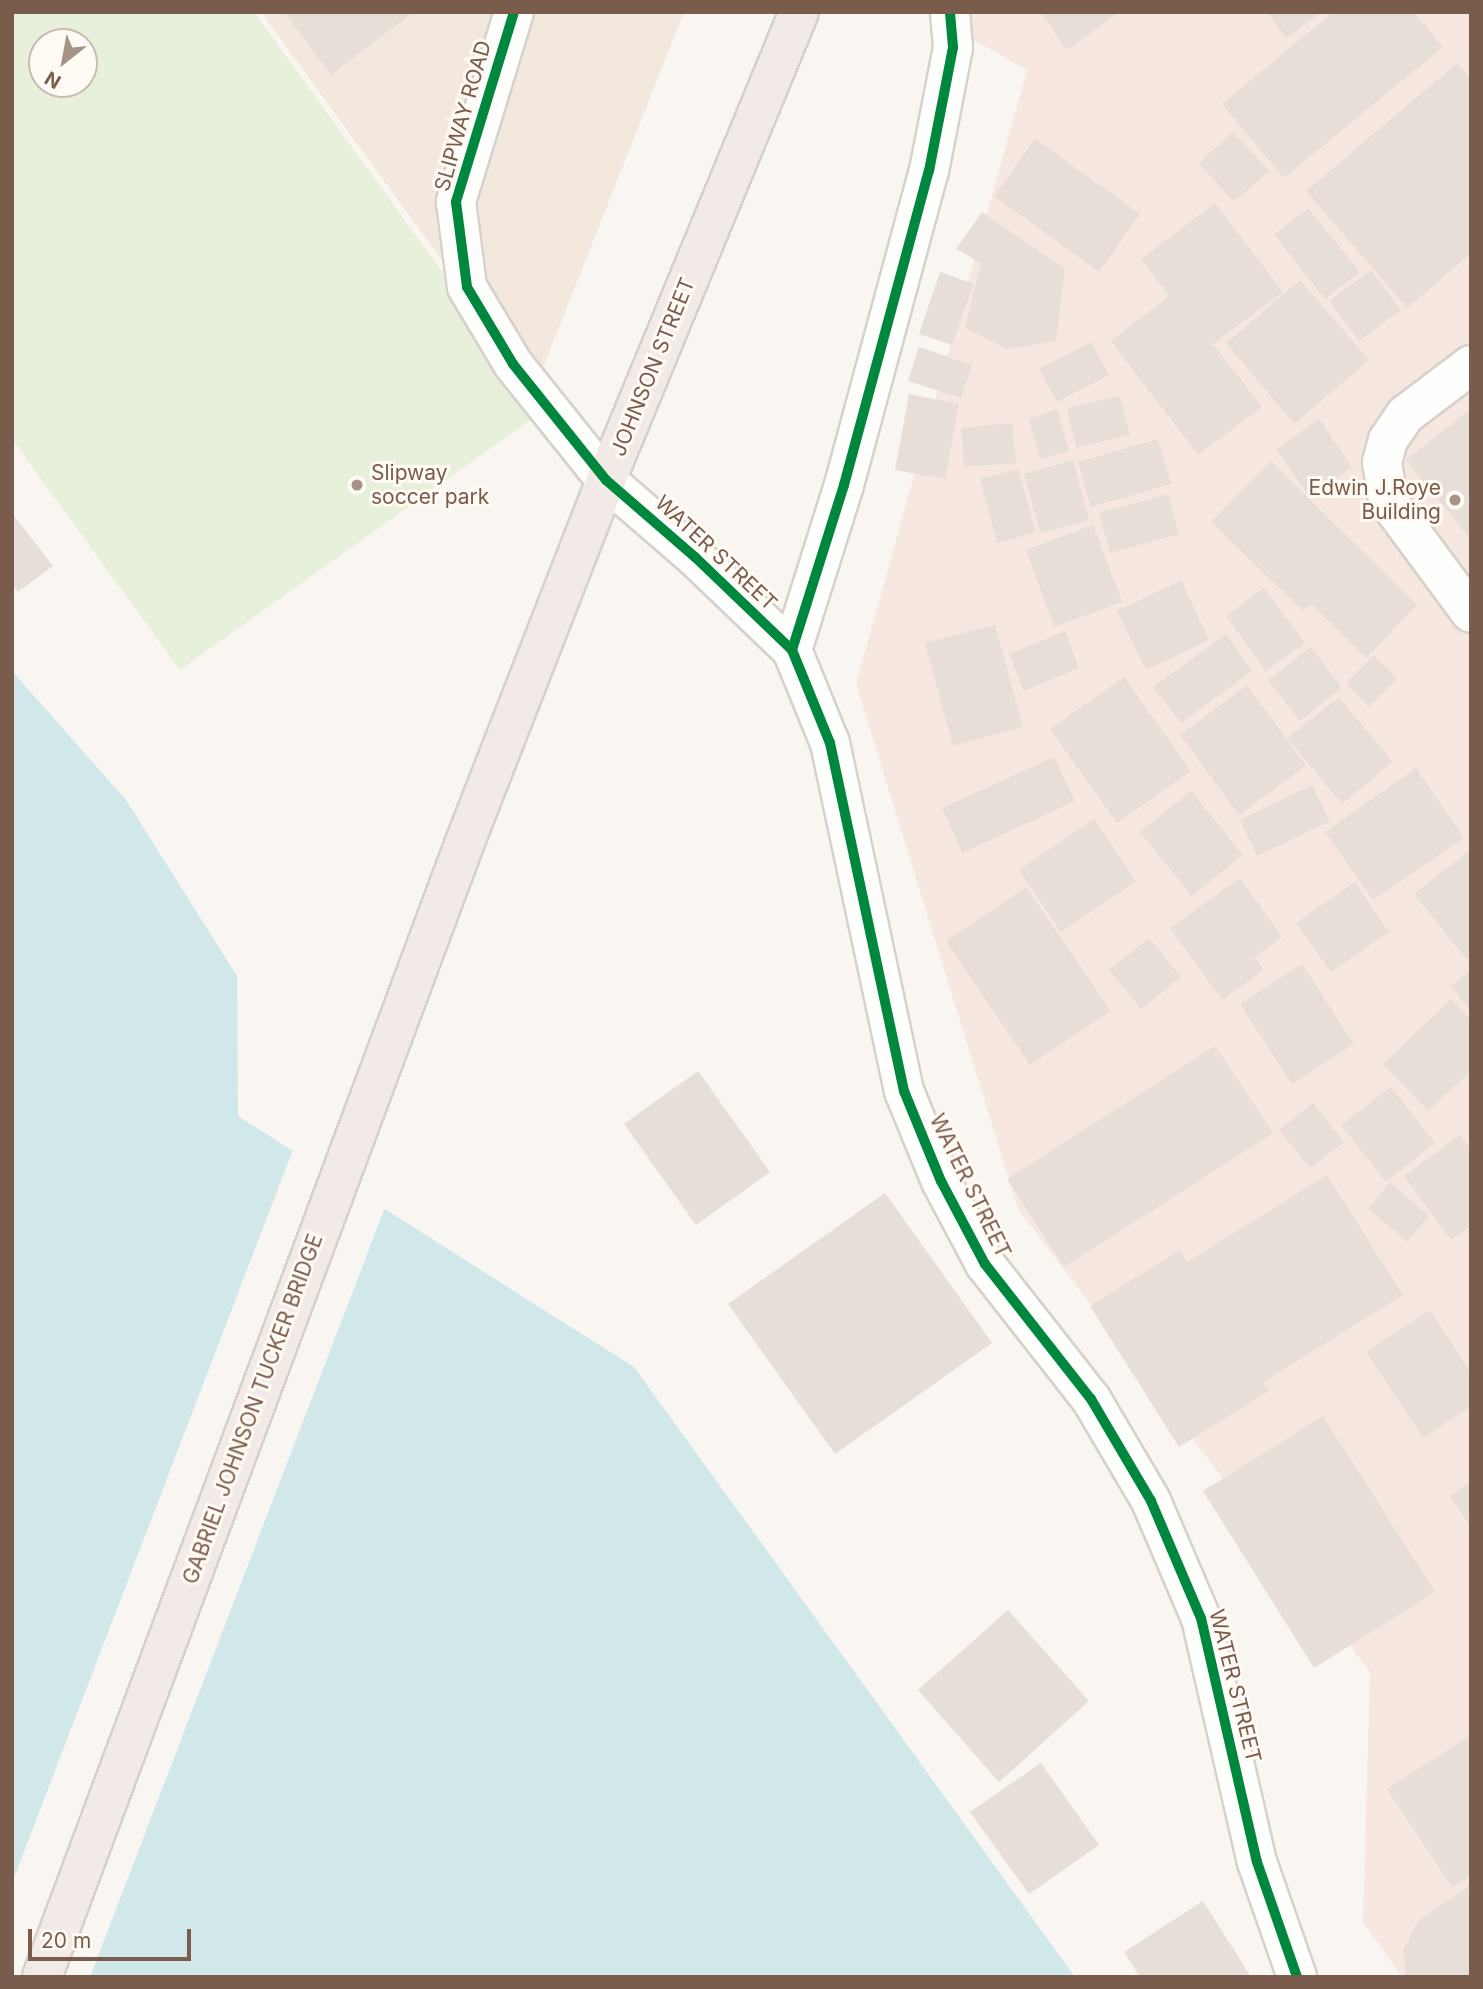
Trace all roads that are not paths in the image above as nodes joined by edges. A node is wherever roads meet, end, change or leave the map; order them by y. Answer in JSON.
{"nodes":[{"id":1,"x":514,"y":12,"type":"edge"},
{"id":2,"x":799,"y":12,"type":"edge"},
{"id":3,"x":950,"y":12,"type":"edge"},
{"id":4,"x":1471,"y":365,"type":"edge"},
{"id":5,"x":606,"y":480,"type":"junction"},
{"id":6,"x":1471,"y":613,"type":"edge"},
{"id":7,"x":792,"y":650,"type":"junction"},
{"id":8,"x":465,"y":842,"type":"joint"},
{"id":9,"x":42,"y":1977,"type":"edge"},
{"id":10,"x":1297,"y":1977,"type":"edge"}],
"edges":[{"from":1,"to":5,"type":"street","name":"SLIPWAY ROAD"},
{"from":2,"to":5,"type":"highway","name":"JOHNSON STREET"},
{"from":3,"to":7,"type":"street"},
{"from":4,"to":6,"type":"street"},
{"from":5,"to":7,"type":"street","name":"WATER STREET"},
{"from":5,"to":8,"type":"highway","name":"JOHNSON STREET"},
{"from":7,"to":10,"type":"street","name":"WATER STREET"},
{"from":8,"to":9,"type":"highway","name":"GABRIEL JOHNSON TUCKER BRIDGE"}]}
